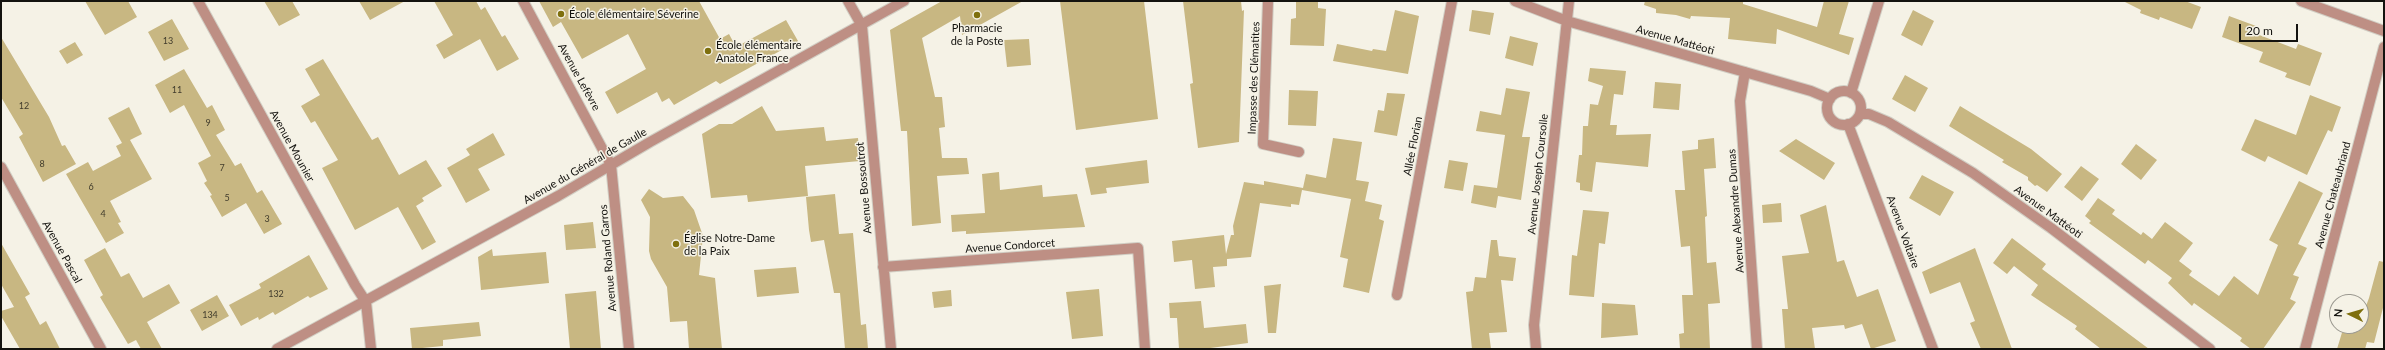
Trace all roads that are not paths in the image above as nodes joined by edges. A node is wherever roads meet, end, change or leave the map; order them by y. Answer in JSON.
{"nodes":[{"id":1,"x":198,"y":1,"type":"edge"},
{"id":2,"x":523,"y":1,"type":"edge"},
{"id":3,"x":848,"y":1,"type":"edge"},
{"id":4,"x":904,"y":1,"type":"edge"},
{"id":5,"x":1268,"y":1,"type":"edge"},
{"id":6,"x":1452,"y":1,"type":"edge"},
{"id":7,"x":1515,"y":1,"type":"edge"},
{"id":8,"x":1569,"y":1,"type":"edge"},
{"id":9,"x":1879,"y":1,"type":"edge"},
{"id":10,"x":2301,"y":1,"type":"edge"},
{"id":11,"x":1567,"y":21,"type":"junction"},
{"id":12,"x":862,"y":26,"type":"junction"},
{"id":13,"x":2384,"y":31,"type":"edge"},
{"id":14,"x":2384,"y":47,"type":"edge"},
{"id":15,"x":1745,"y":72,"type":"junction"},
{"id":16,"x":1851,"y":93,"type":"junction"},
{"id":17,"x":1830,"y":99,"type":"junction"},
{"id":18,"x":1860,"y":114,"type":"junction"},
{"id":19,"x":1848,"y":124,"type":"junction"},
{"id":20,"x":1299,"y":152,"type":"dead end"},
{"id":21,"x":612,"y":165,"type":"junction"},
{"id":22,"x":1,"y":167,"type":"edge"},
{"id":23,"x":883,"y":267,"type":"junction"},
{"id":24,"x":1397,"y":295,"type":"dead end"},
{"id":25,"x":366,"y":302,"type":"junction"},
{"id":26,"x":101,"y":349,"type":"edge"},
{"id":27,"x":276,"y":349,"type":"edge"},
{"id":28,"x":371,"y":349,"type":"edge"},
{"id":29,"x":629,"y":349,"type":"edge"},
{"id":30,"x":891,"y":349,"type":"edge"},
{"id":31,"x":1145,"y":349,"type":"edge"},
{"id":32,"x":1536,"y":349,"type":"edge"},
{"id":33,"x":1757,"y":349,"type":"edge"},
{"id":34,"x":1933,"y":349,"type":"edge"},
{"id":35,"x":2210,"y":349,"type":"edge"},
{"id":36,"x":2305,"y":349,"type":"edge"}],
"edges":[{"from":1,"to":25,"type":"street","name":"Avenue Mounier"},
{"from":2,"to":21,"type":"street","name":"Avenue Lefèvre"},
{"from":3,"to":12,"type":"street"},
{"from":4,"to":12,"type":"street","name":"Avenue du Général de Gaulle"},
{"from":5,"to":20,"type":"street","name":"Impasse des Clématites"},
{"from":6,"to":24,"type":"street","name":"Allée Florian"},
{"from":7,"to":11,"type":"street","name":"Avenue Mattéoti"},
{"from":8,"to":11,"type":"street","name":"Avenue Joseph Coursolle"},
{"from":9,"to":16,"type":"street"},
{"from":10,"to":13,"type":"street"},
{"from":11,"to":15,"type":"street","name":"Avenue Mattéoti"},
{"from":11,"to":32,"type":"street","name":"Avenue Joseph Coursolle"},
{"from":12,"to":21,"type":"street","name":"Avenue du Général de Gaulle"},
{"from":12,"to":23,"type":"street","name":"Avenue Bossoutrot"},
{"from":14,"to":36,"type":"street","name":"Avenue Chateaubriand"},
{"from":15,"to":17,"type":"street","name":"Avenue Mattéoti"},
{"from":15,"to":33,"type":"street","name":"Avenue Alexandre Dumas"},
{"from":16,"to":17,"type":"street"},
{"from":16,"to":18,"type":"street"},
{"from":17,"to":19,"type":"street"},
{"from":18,"to":19,"type":"street"},
{"from":18,"to":35,"type":"street","name":"Avenue Mattéoti"},
{"from":19,"to":34,"type":"street","name":"Avenue Voltaire"},
{"from":21,"to":25,"type":"street","name":"Avenue du Général de Gaulle"},
{"from":21,"to":29,"type":"street","name":"Avenue Roland Garros"},
{"from":22,"to":26,"type":"street","name":"Avenue Pascal"},
{"from":23,"to":30,"type":"street","name":"Avenue Bossoutrot"},
{"from":23,"to":31,"type":"street","name":"Avenue Condorcet"},
{"from":25,"to":27,"type":"street","name":"Avenue du Général de Gaulle"},
{"from":25,"to":28,"type":"street"}]}
